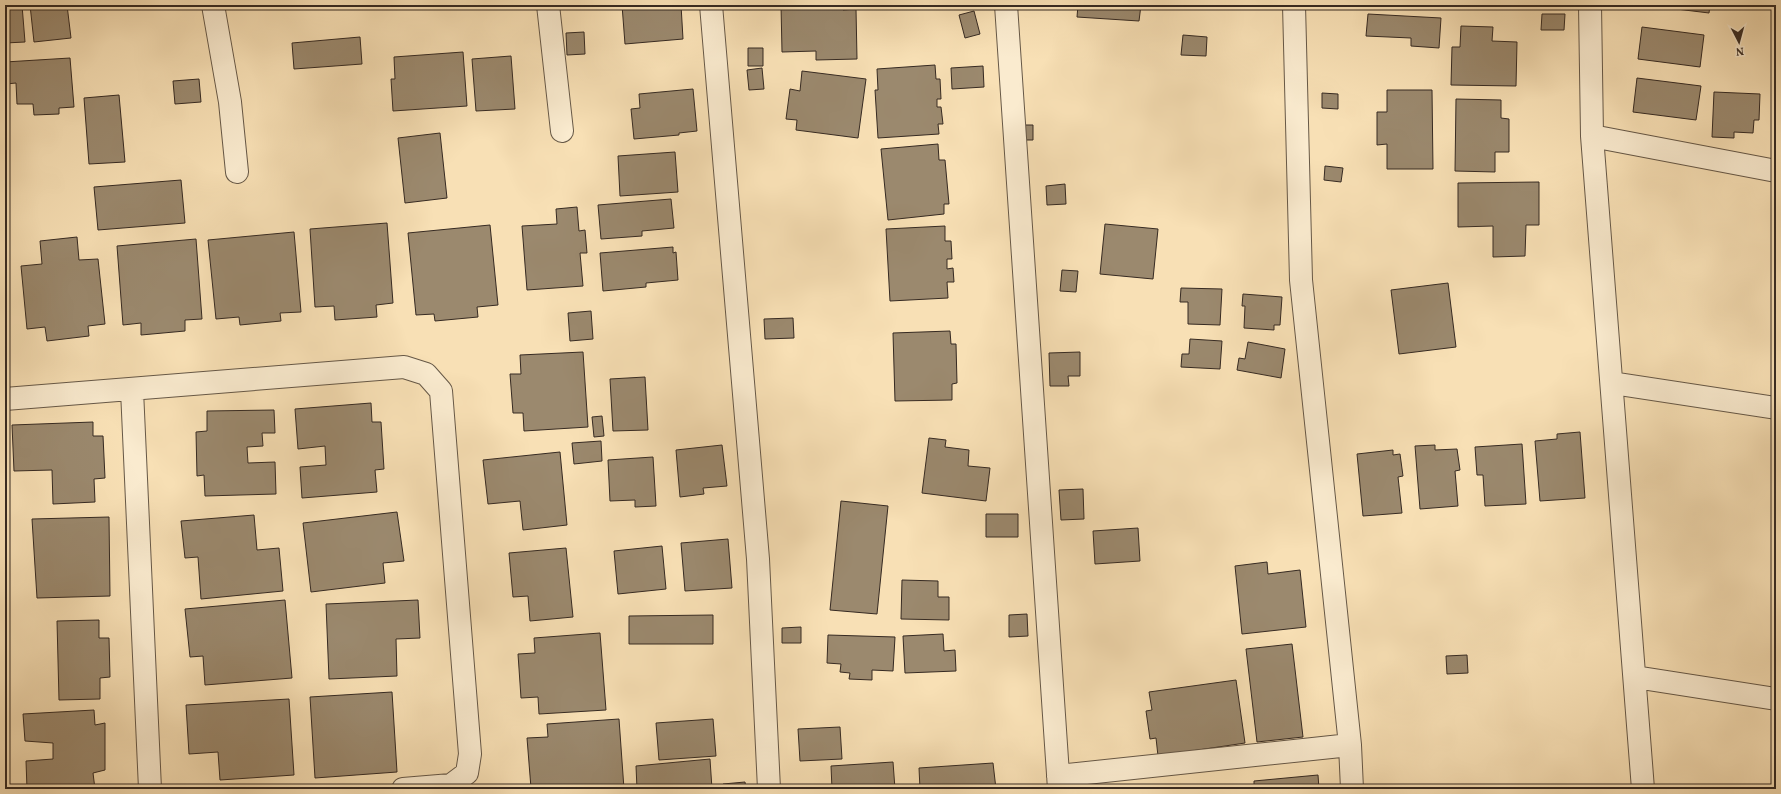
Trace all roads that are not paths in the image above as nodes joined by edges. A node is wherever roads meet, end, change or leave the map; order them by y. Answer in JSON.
{"nodes":[{"id":1,"x":213,"y":5,"type":"edge"},
{"id":2,"x":548,"y":5,"type":"edge"},
{"id":3,"x":711,"y":5,"type":"edge"},
{"id":4,"x":1006,"y":5,"type":"edge"},
{"id":5,"x":1294,"y":5,"type":"edge"},
{"id":6,"x":1590,"y":5,"type":"edge"},
{"id":7,"x":562,"y":131,"type":"dead end"},
{"id":8,"x":1592,"y":136,"type":"junction"},
{"id":9,"x":1776,"y":171,"type":"edge"},
{"id":10,"x":237,"y":172,"type":"dead end"},
{"id":11,"x":1612,"y":383,"type":"junction"},
{"id":12,"x":132,"y":390,"type":"junction"},
{"id":13,"x":5,"y":399,"type":"edge"},
{"id":14,"x":1776,"y":408,"type":"edge"},
{"id":15,"x":1635,"y":677,"type":"junction"},
{"id":16,"x":1776,"y":698,"type":"edge"},
{"id":17,"x":1350,"y":745,"type":"junction"},
{"id":18,"x":1058,"y":783,"type":"edge"},
{"id":19,"x":150,"y":789,"type":"edge"},
{"id":20,"x":403,"y":789,"type":"edge"},
{"id":21,"x":769,"y":789,"type":"edge"},
{"id":22,"x":1352,"y":789,"type":"edge"},
{"id":23,"x":1644,"y":789,"type":"edge"}],
"edges":[{"from":1,"to":10,"type":"street"},
{"from":2,"to":7,"type":"street"},
{"from":3,"to":21,"type":"street"},
{"from":4,"to":18,"type":"street"},
{"from":5,"to":17,"type":"street"},
{"from":6,"to":8,"type":"street"},
{"from":8,"to":9,"type":"street"},
{"from":8,"to":11,"type":"street"},
{"from":11,"to":14,"type":"street"},
{"from":11,"to":15,"type":"street"},
{"from":12,"to":13,"type":"street"},
{"from":12,"to":19,"type":"street"},
{"from":12,"to":20,"type":"street"},
{"from":15,"to":16,"type":"street"},
{"from":15,"to":23,"type":"street"},
{"from":17,"to":18,"type":"street"},
{"from":17,"to":22,"type":"street"}]}
